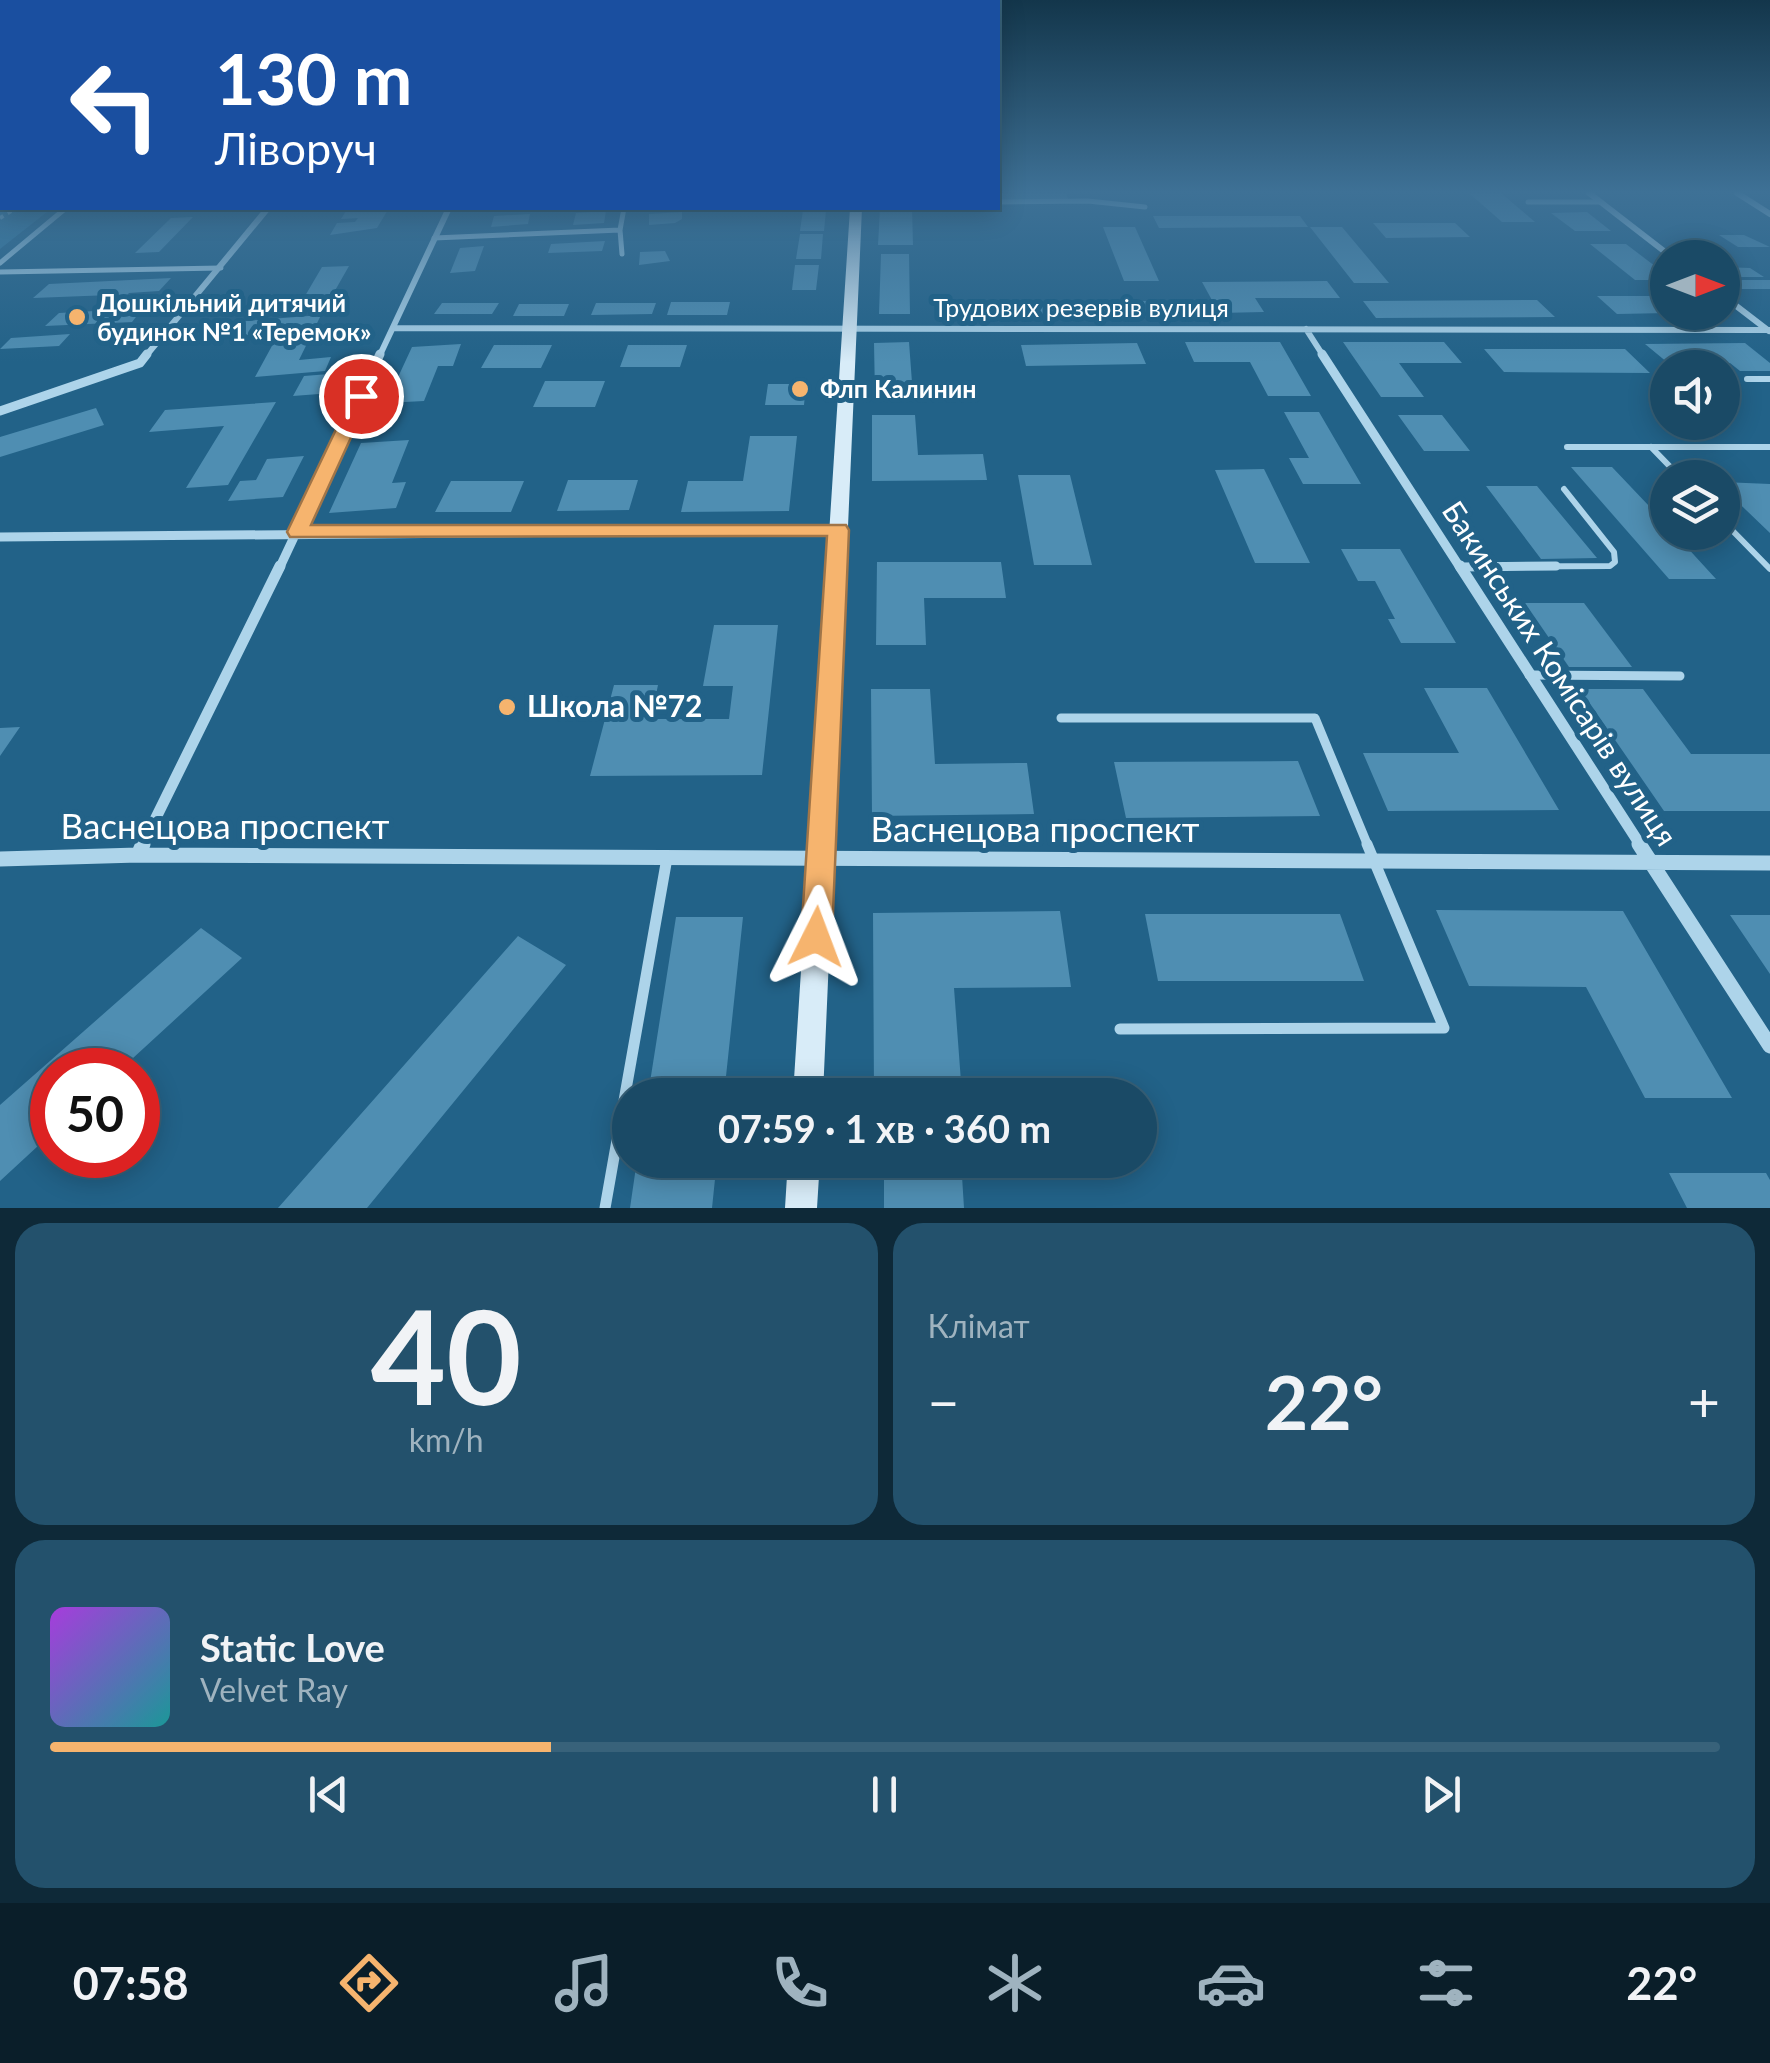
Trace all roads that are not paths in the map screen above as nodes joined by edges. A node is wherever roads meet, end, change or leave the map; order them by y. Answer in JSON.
{"nodes":[{"id":1,"x":235,"y":249,"type":"edge"},
{"id":2,"x":429,"y":249,"type":"edge"},
{"id":3,"x":622,"y":249,"type":"edge"},
{"id":4,"x":854,"y":249,"type":"edge"},
{"id":5,"x":622,"y":254,"type":"dead end"},
{"id":6,"x":220,"y":268,"type":"junction"},
{"id":7,"x":0,"y":272,"type":"edge"},
{"id":8,"x":1740,"y":309,"type":"edge"},
{"id":9,"x":850,"y":327,"type":"junction"},
{"id":10,"x":392,"y":328,"type":"junction"},
{"id":11,"x":1306,"y":330,"type":"junction"},
{"id":12,"x":1769,"y":331,"type":"edge"},
{"id":13,"x":1770,"y":378,"type":"edge"},
{"id":14,"x":1747,"y":379,"type":"dead end"},
{"id":15,"x":0,"y":411,"type":"edge"},
{"id":16,"x":1770,"y":446,"type":"edge"},
{"id":17,"x":1567,"y":447,"type":"dead end"},
{"id":18,"x":1651,"y":447,"type":"junction"},
{"id":19,"x":1664,"y":460,"type":"edge"},
{"id":20,"x":1564,"y":489,"type":"dead end"},
{"id":21,"x":838,"y":530,"type":"junction"},
{"id":22,"x":298,"y":532,"type":"junction"},
{"id":23,"x":0,"y":537,"type":"edge"},
{"id":24,"x":1740,"y":538,"type":"edge"},
{"id":25,"x":1460,"y":567,"type":"junction"},
{"id":26,"x":1770,"y":569,"type":"edge"},
{"id":27,"x":1530,"y":675,"type":"junction"},
{"id":28,"x":1680,"y":676,"type":"dead end"},
{"id":29,"x":1061,"y":718,"type":"dead end"},
{"id":30,"x":138,"y":855,"type":"junction"},
{"id":31,"x":668,"y":858,"type":"junction"},
{"id":32,"x":820,"y":858,"type":"junction"},
{"id":33,"x":0,"y":859,"type":"edge"},
{"id":34,"x":1374,"y":861,"type":"junction"},
{"id":35,"x":1651,"y":862,"type":"junction"},
{"id":36,"x":1770,"y":863,"type":"edge"},
{"id":37,"x":1120,"y":1030,"type":"dead end"},
{"id":38,"x":1770,"y":1046,"type":"edge"},
{"id":39,"x":809,"y":1078,"type":"edge"},
{"id":40,"x":803,"y":1178,"type":"edge"},
{"id":41,"x":605,"y":1208,"type":"edge"},
{"id":42,"x":802,"y":1208,"type":"edge"}],
"edges":[{"from":1,"to":6,"type":"street"},
{"from":2,"to":10,"type":"street"},
{"from":3,"to":5,"type":"lane"},
{"from":4,"to":9,"type":"main road"},
{"from":6,"to":7,"type":"lane"},
{"from":6,"to":15,"type":"street"},
{"from":8,"to":12,"type":"street"},
{"from":9,"to":10,"type":"street","name":"Трудових резервів вулиця"},
{"from":9,"to":11,"type":"street","name":"Трудових резервів вулиця"},
{"from":9,"to":21,"type":"main road"},
{"from":10,"to":22,"type":"street"},
{"from":11,"to":12,"type":"street","name":"Трудових резервів вулиця"},
{"from":11,"to":25,"type":"street","name":"Бакинських Комісарів вулиця"},
{"from":13,"to":14,"type":"lane"},
{"from":16,"to":18,"type":"lane"},
{"from":17,"to":18,"type":"lane"},
{"from":18,"to":19,"type":"lane"},
{"from":20,"to":25,"type":"lane"},
{"from":21,"to":22,"type":"street"},
{"from":21,"to":32,"type":"main road"},
{"from":22,"to":23,"type":"street"},
{"from":22,"to":30,"type":"street"},
{"from":24,"to":26,"type":"lane"},
{"from":25,"to":27,"type":"street","name":"Бакинських Комісарів вулиця"},
{"from":27,"to":28,"type":"lane"},
{"from":27,"to":35,"type":"street","name":"Бакинських Комісарів вулиця"},
{"from":29,"to":34,"type":"lane"},
{"from":30,"to":31,"type":"street","name":"Васнецова проспект"},
{"from":30,"to":33,"type":"street","name":"Васнецова проспект"},
{"from":31,"to":32,"type":"street","name":"Васнецова проспект"},
{"from":31,"to":41,"type":"lane"},
{"from":32,"to":34,"type":"street","name":"Васнецова проспект"},
{"from":32,"to":39,"type":"main road"},
{"from":34,"to":35,"type":"street","name":"Васнецова проспект"},
{"from":34,"to":37,"type":"lane"},
{"from":35,"to":36,"type":"street","name":"Васнецова проспект"},
{"from":35,"to":38,"type":"street","name":"Бакинських Комісарів вулиця"},
{"from":40,"to":42,"type":"main road"}]}
